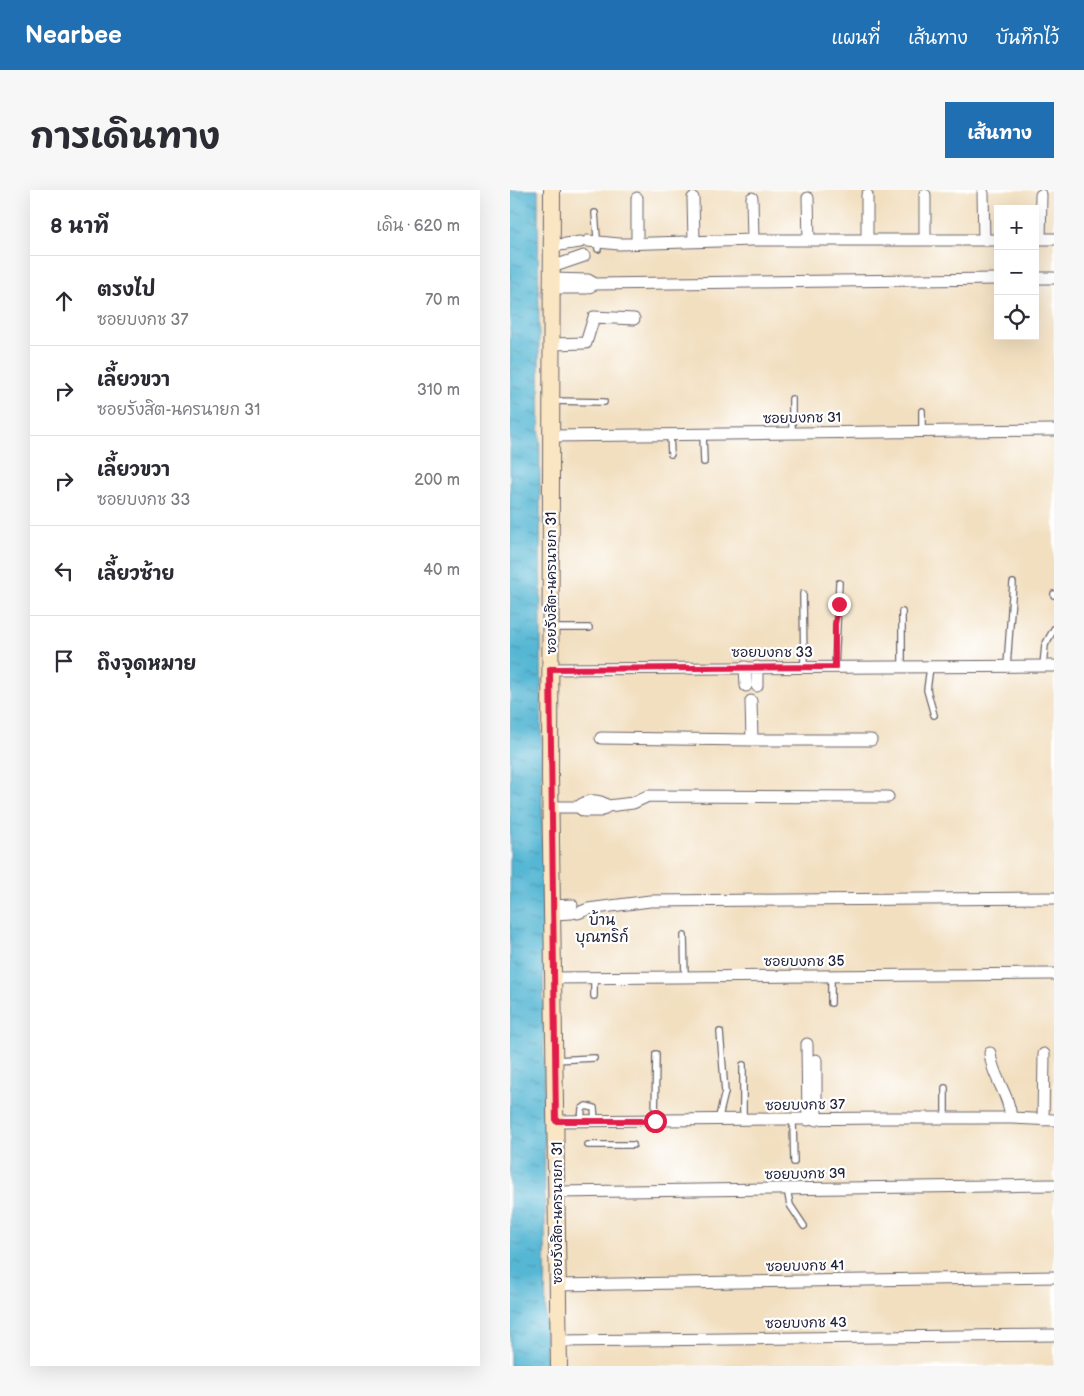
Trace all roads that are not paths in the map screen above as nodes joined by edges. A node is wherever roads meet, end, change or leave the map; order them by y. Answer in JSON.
{"nodes":[{"id":1,"x":552,"y":190,"type":"edge"},
{"id":2,"x":983,"y":194,"type":"dead end"},
{"id":3,"x":867,"y":195,"type":"dead end"},
{"id":4,"x":924,"y":195,"type":"dead end"},
{"id":5,"x":1041,"y":195,"type":"dead end"},
{"id":6,"x":636,"y":198,"type":"dead end"},
{"id":7,"x":693,"y":198,"type":"dead end"},
{"id":8,"x":752,"y":198,"type":"dead end"},
{"id":9,"x":808,"y":198,"type":"dead end"},
{"id":10,"x":595,"y":213,"type":"dead end"},
{"id":11,"x":1039,"y":224,"type":"edge"},
{"id":12,"x":867,"y":239,"type":"junction"},
{"id":13,"x":1039,"y":239,"type":"edge"},
{"id":14,"x":1054,"y":239,"type":"edge"},
{"id":15,"x":753,"y":240,"type":"junction"},
{"id":16,"x":809,"y":240,"type":"junction"},
{"id":17,"x":925,"y":240,"type":"junction"},
{"id":18,"x":984,"y":240,"type":"junction"},
{"id":19,"x":994,"y":240,"type":"edge"},
{"id":20,"x":694,"y":241,"type":"junction"},
{"id":21,"x":637,"y":243,"type":"junction"},
{"id":22,"x":552,"y":246,"type":"junction"},
{"id":23,"x":589,"y":247,"type":"junction"},
{"id":24,"x":552,"y":278,"type":"junction"},
{"id":25,"x":1039,"y":278,"type":"edge"},
{"id":26,"x":1054,"y":278,"type":"edge"},
{"id":27,"x":994,"y":279,"type":"edge"},
{"id":28,"x":634,"y":319,"type":"dead end"},
{"id":29,"x":551,"y":344,"type":"junction"},
{"id":30,"x":792,"y":399,"type":"dead end"},
{"id":31,"x":550,"y":400,"type":"junction"},
{"id":32,"x":604,"y":402,"type":"dead end"},
{"id":33,"x":922,"y":411,"type":"dead end"},
{"id":34,"x":1054,"y":430,"type":"edge"},
{"id":35,"x":922,"y":432,"type":"junction"},
{"id":36,"x":792,"y":433,"type":"junction"},
{"id":37,"x":670,"y":434,"type":"junction"},
{"id":38,"x":703,"y":434,"type":"junction"},
{"id":39,"x":551,"y":436,"type":"junction"},
{"id":40,"x":671,"y":454,"type":"dead end"},
{"id":41,"x":704,"y":462,"type":"dead end"},
{"id":42,"x":838,"y":583,"type":"dead end"},
{"id":43,"x":1013,"y":583,"type":"dead end"},
{"id":44,"x":803,"y":594,"type":"dead end"},
{"id":45,"x":902,"y":612,"type":"dead end"},
{"id":46,"x":551,"y":628,"type":"junction"},
{"id":47,"x":589,"y":628,"type":"dead end"},
{"id":48,"x":1054,"y":629,"type":"edge"},
{"id":49,"x":1007,"y":666,"type":"junction"},
{"id":50,"x":1048,"y":666,"type":"edge"},
{"id":51,"x":751,"y":667,"type":"junction"},
{"id":52,"x":804,"y":667,"type":"junction"},
{"id":53,"x":835,"y":667,"type":"junction"},
{"id":54,"x":902,"y":667,"type":"junction"},
{"id":55,"x":930,"y":667,"type":"junction"},
{"id":56,"x":550,"y":669,"type":"junction"},
{"id":57,"x":934,"y":715,"type":"dead end"},
{"id":58,"x":601,"y":738,"type":"dead end"},
{"id":59,"x":752,"y":740,"type":"junction"},
{"id":60,"x":871,"y":740,"type":"dead end"},
{"id":61,"x":888,"y":797,"type":"dead end"},
{"id":62,"x":551,"y":807,"type":"junction"},
{"id":63,"x":1054,"y":898,"type":"edge"},
{"id":64,"x":552,"y":910,"type":"junction"},
{"id":65,"x":684,"y":936,"type":"dead end"},
{"id":66,"x":1054,"y":974,"type":"edge"},
{"id":67,"x":831,"y":976,"type":"junction"},
{"id":68,"x":685,"y":977,"type":"junction"},
{"id":69,"x":554,"y":978,"type":"junction"},
{"id":70,"x":594,"y":978,"type":"junction"},
{"id":71,"x":594,"y":996,"type":"dead end"},
{"id":72,"x":831,"y":1003,"type":"dead end"},
{"id":73,"x":720,"y":1032,"type":"dead end"},
{"id":74,"x":806,"y":1044,"type":"dead end"},
{"id":75,"x":990,"y":1053,"type":"dead end"},
{"id":76,"x":656,"y":1054,"type":"dead end"},
{"id":77,"x":1044,"y":1054,"type":"dead end"},
{"id":78,"x":594,"y":1058,"type":"dead end"},
{"id":79,"x":555,"y":1060,"type":"junction"},
{"id":80,"x":816,"y":1060,"type":"dead end"},
{"id":81,"x":743,"y":1065,"type":"dead end"},
{"id":82,"x":945,"y":1088,"type":"dead end"},
{"id":83,"x":945,"y":1118,"type":"junction"},
{"id":84,"x":1011,"y":1118,"type":"junction"},
{"id":85,"x":812,"y":1120,"type":"junction"},
{"id":86,"x":1049,"y":1120,"type":"edge"},
{"id":87,"x":556,"y":1121,"type":"junction"},
{"id":88,"x":655,"y":1121,"type":"junction"},
{"id":89,"x":718,"y":1121,"type":"junction"},
{"id":90,"x":743,"y":1121,"type":"junction"},
{"id":91,"x":792,"y":1121,"type":"junction"},
{"id":92,"x":588,"y":1145,"type":"dead end"},
{"id":93,"x":633,"y":1145,"type":"dead end"},
{"id":94,"x":794,"y":1162,"type":"dead end"},
{"id":95,"x":1054,"y":1185,"type":"edge"},
{"id":96,"x":787,"y":1189,"type":"junction"},
{"id":97,"x":557,"y":1192,"type":"junction"},
{"id":98,"x":804,"y":1226,"type":"dead end"},
{"id":99,"x":1054,"y":1277,"type":"edge"},
{"id":100,"x":557,"y":1285,"type":"junction"},
{"id":101,"x":1054,"y":1335,"type":"edge"},
{"id":102,"x":559,"y":1341,"type":"junction"},
{"id":103,"x":559,"y":1366,"type":"edge"}],
"edges":[{"from":1,"to":22,"type":"street","name":"ซอยรังสิต-นครนายก 31"},
{"from":2,"to":18,"type":"street"},
{"from":3,"to":12,"type":"street"},
{"from":4,"to":17,"type":"street"},
{"from":5,"to":11,"type":"street"},
{"from":6,"to":21,"type":"street"},
{"from":7,"to":20,"type":"street"},
{"from":8,"to":15,"type":"street"},
{"from":9,"to":16,"type":"street"},
{"from":10,"to":23,"type":"lane"},
{"from":12,"to":16,"type":"street"},
{"from":12,"to":17,"type":"street"},
{"from":13,"to":14,"type":"street"},
{"from":15,"to":16,"type":"street"},
{"from":15,"to":20,"type":"street"},
{"from":17,"to":18,"type":"street"},
{"from":18,"to":19,"type":"street"},
{"from":20,"to":21,"type":"street"},
{"from":21,"to":23,"type":"street"},
{"from":22,"to":23,"type":"street"},
{"from":22,"to":24,"type":"street","name":"ซอยรังสิต-นครนายก 31"},
{"from":23,"to":24,"type":"street"},
{"from":24,"to":27,"type":"street"},
{"from":24,"to":29,"type":"street","name":"ซอยรังสิต-นครนายก 31"},
{"from":25,"to":26,"type":"street"},
{"from":28,"to":29,"type":"street"},
{"from":29,"to":31,"type":"street","name":"ซอยรังสิต-นครนายก 31"},
{"from":30,"to":36,"type":"lane"},
{"from":31,"to":32,"type":"lane"},
{"from":31,"to":39,"type":"street","name":"ซอยรังสิต-นครนายก 31"},
{"from":33,"to":35,"type":"lane"},
{"from":34,"to":35,"type":"street","name":"ซอยบงกช 31"},
{"from":35,"to":36,"type":"street","name":"ซอยบงกช 31"},
{"from":36,"to":38,"type":"street","name":"ซอยบงกช 31"},
{"from":37,"to":38,"type":"street","name":"ซอยบงกช 31"},
{"from":37,"to":39,"type":"street","name":"ซอยบงกช 31"},
{"from":37,"to":40,"type":"lane"},
{"from":38,"to":41,"type":"lane"},
{"from":39,"to":46,"type":"street","name":"ซอยรังสิต-นครนายก 31"},
{"from":42,"to":53,"type":"lane"},
{"from":43,"to":49,"type":"lane"},
{"from":44,"to":52,"type":"lane"},
{"from":45,"to":54,"type":"lane"},
{"from":46,"to":47,"type":"lane"},
{"from":46,"to":56,"type":"street","name":"ซอยรังสิต-นครนายก 31"},
{"from":48,"to":50,"type":"lane"},
{"from":49,"to":50,"type":"street","name":"ซอยบงกช 33"},
{"from":49,"to":55,"type":"street","name":"ซอยบงกช 33"},
{"from":51,"to":52,"type":"street","name":"ซอยบงกช 33"},
{"from":51,"to":56,"type":"street","name":"ซอยบงกช 33"},
{"from":51,"to":59,"type":"street"},
{"from":52,"to":53,"type":"street","name":"ซอยบงกช 33"},
{"from":53,"to":54,"type":"street","name":"ซอยบงกช 33"},
{"from":54,"to":55,"type":"street","name":"ซอยบงกช 33"},
{"from":55,"to":57,"type":"lane"},
{"from":56,"to":62,"type":"street","name":"ซอยรังสิต-นครนายก 31"},
{"from":58,"to":59,"type":"street"},
{"from":59,"to":60,"type":"street"},
{"from":61,"to":62,"type":"street"},
{"from":62,"to":64,"type":"street","name":"ซอยรังสิต-นครนายก 31"},
{"from":63,"to":64,"type":"street"},
{"from":64,"to":69,"type":"street","name":"ซอยรังสิต-นครนายก 31"},
{"from":65,"to":68,"type":"lane"},
{"from":66,"to":67,"type":"street","name":"ซอยบงกช 35"},
{"from":67,"to":68,"type":"street","name":"ซอยบงกช 35"},
{"from":67,"to":72,"type":"lane"},
{"from":68,"to":70,"type":"street","name":"ซอยบงกช 35"},
{"from":69,"to":70,"type":"street","name":"ซอยบงกช 35"},
{"from":69,"to":79,"type":"street","name":"ซอยรังสิต-นครนายก 31"},
{"from":70,"to":71,"type":"lane"},
{"from":73,"to":89,"type":"lane"},
{"from":74,"to":85,"type":"street"},
{"from":75,"to":84,"type":"street"},
{"from":76,"to":88,"type":"lane"},
{"from":77,"to":86,"type":"street"},
{"from":78,"to":79,"type":"lane"},
{"from":79,"to":87,"type":"street","name":"ซอยรังสิต-นครนายก 31"},
{"from":80,"to":85,"type":"street"},
{"from":81,"to":90,"type":"lane"},
{"from":82,"to":83,"type":"lane"},
{"from":83,"to":84,"type":"street","name":"ซอยบงกช 37"},
{"from":83,"to":85,"type":"street","name":"ซอยบงกช 37"},
{"from":84,"to":86,"type":"street","name":"ซอยบงกช 37"},
{"from":85,"to":91,"type":"street","name":"ซอยบงกช 37"},
{"from":87,"to":88,"type":"street","name":"ซอยบงกช 37"},
{"from":87,"to":97,"type":"street","name":"ซอยรังสิต-นครนายก 31"},
{"from":88,"to":89,"type":"street","name":"ซอยบงกช 37"},
{"from":89,"to":90,"type":"street","name":"ซอยบงกช 37"},
{"from":90,"to":91,"type":"street","name":"ซอยบงกช 37"},
{"from":91,"to":94,"type":"lane"},
{"from":92,"to":93,"type":"lane"},
{"from":95,"to":96,"type":"street","name":"ซอยบงกช 39"},
{"from":96,"to":97,"type":"street","name":"ซอยบงกช 39"},
{"from":96,"to":98,"type":"lane"},
{"from":97,"to":100,"type":"street","name":"ซอยรังสิต-นครนายก 31"},
{"from":99,"to":100,"type":"street","name":"ซอยบงกช 41"},
{"from":100,"to":102,"type":"street","name":"ซอยรังสิต-นครนายก 31"},
{"from":101,"to":102,"type":"street","name":"ซอยบงกช 43"},
{"from":102,"to":103,"type":"street","name":"ซอยรังสิต-นครนายก 31"}]}
